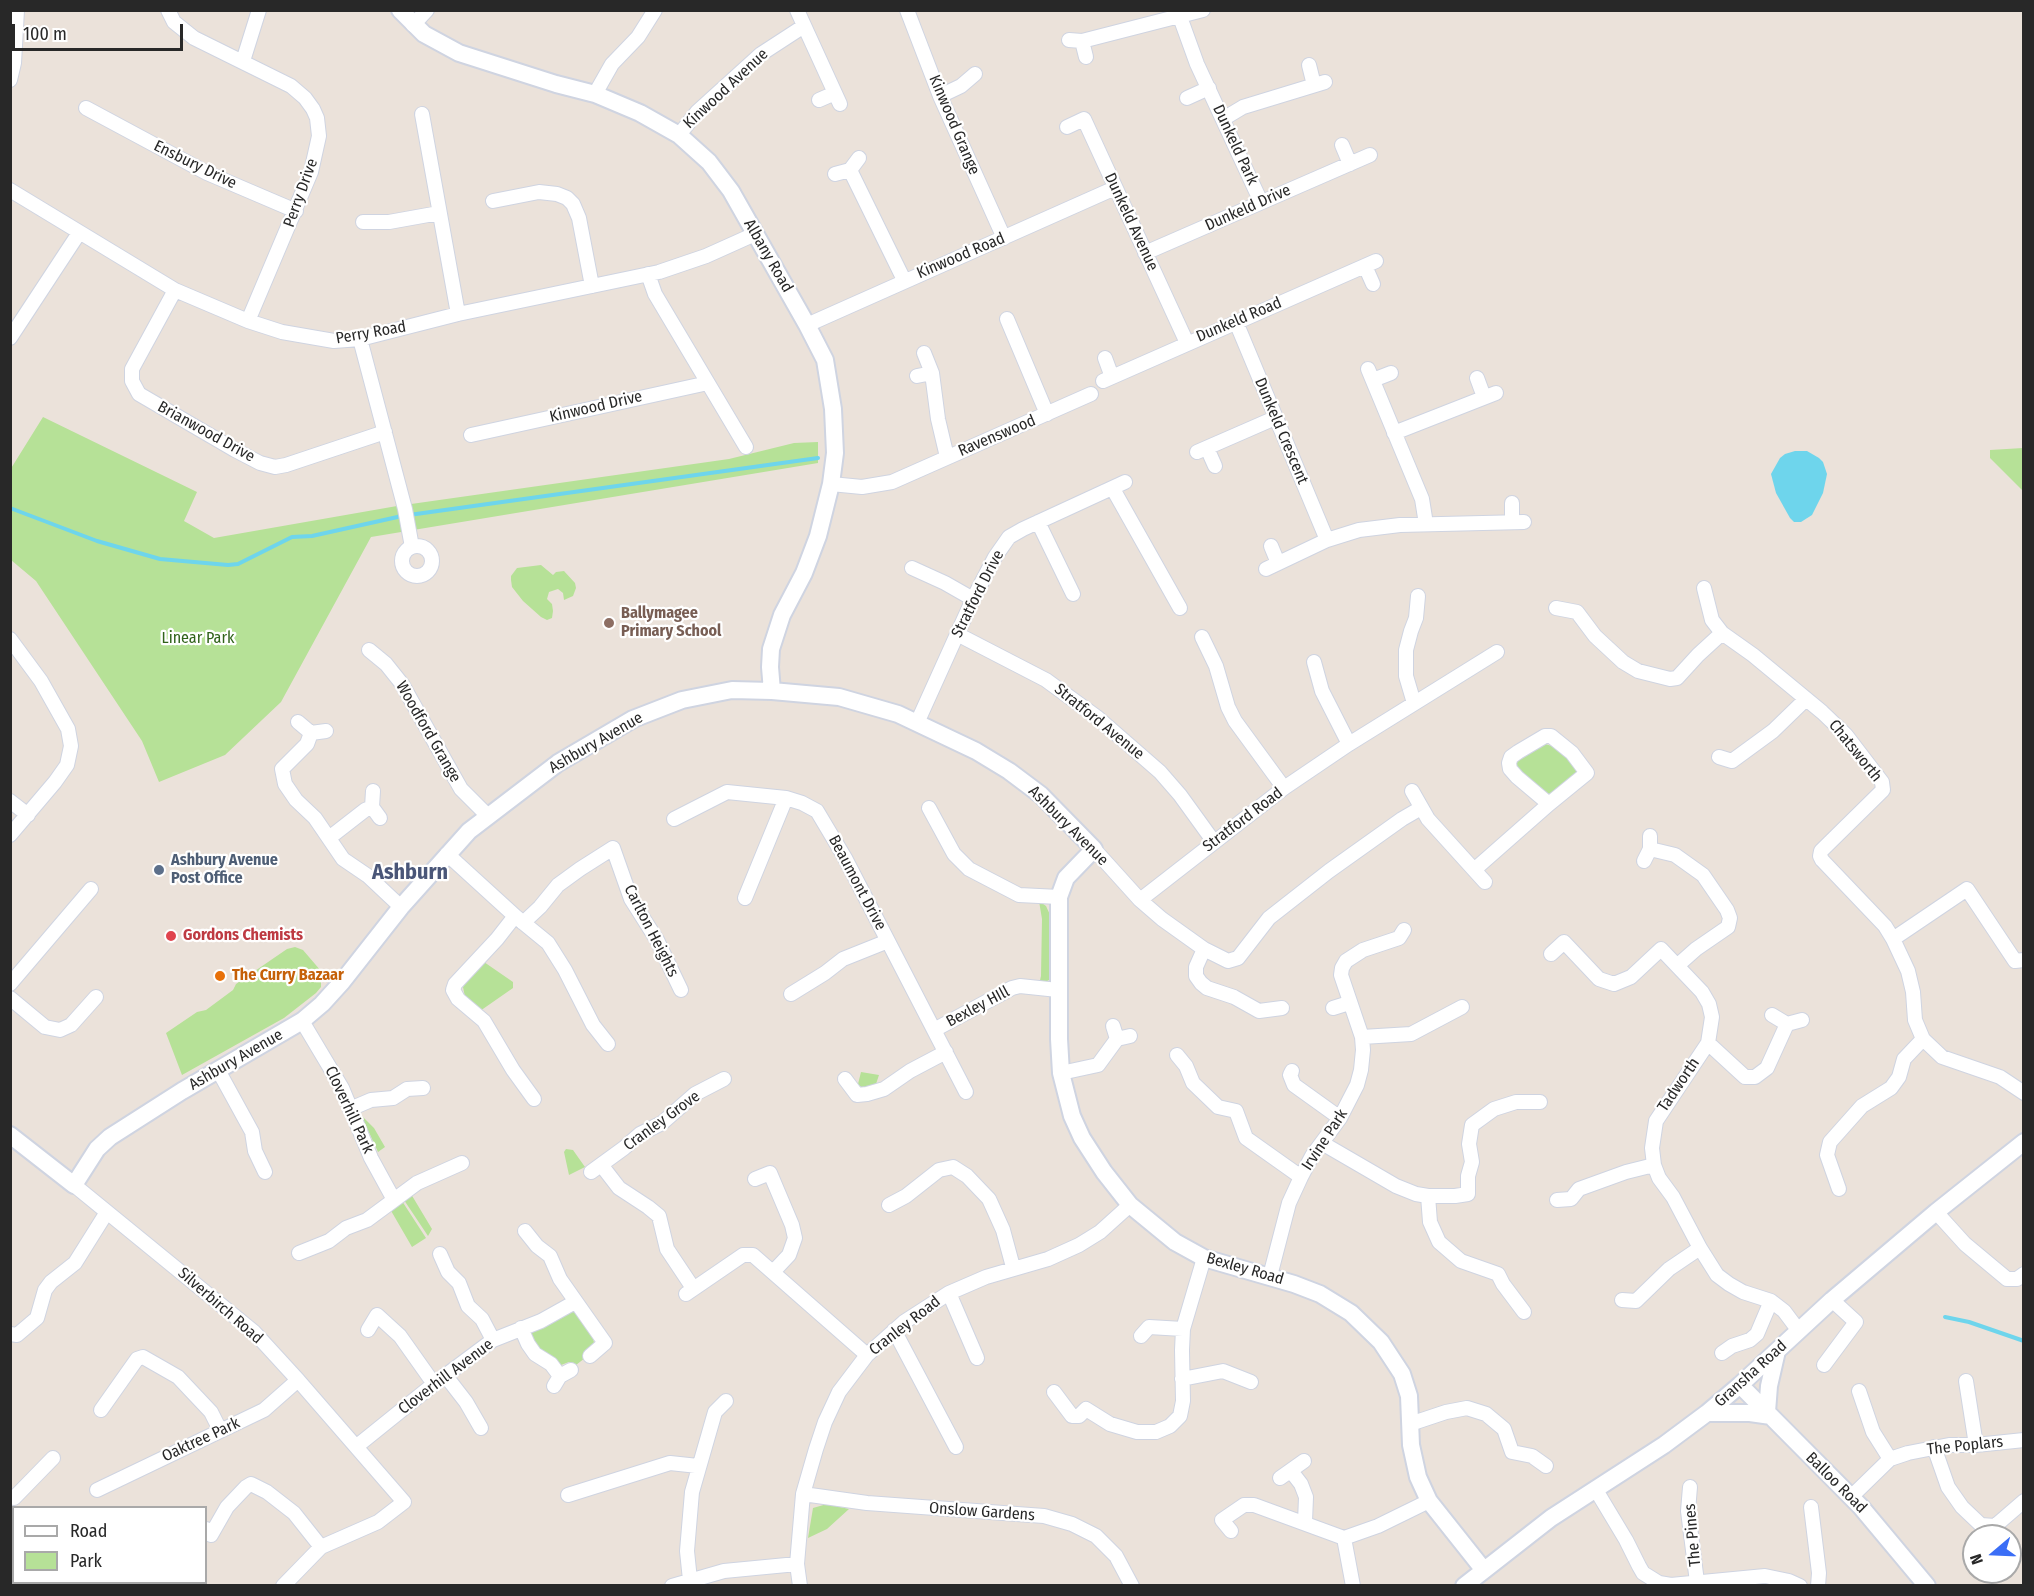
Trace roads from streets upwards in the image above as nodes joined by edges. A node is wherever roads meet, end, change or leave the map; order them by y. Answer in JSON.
{"nodes":[{"id":1,"x":168,"y":10,"type":"edge"},
{"id":2,"x":259,"y":10,"type":"edge"},
{"id":3,"x":400,"y":10,"type":"edge"},
{"id":4,"x":427,"y":10,"type":"edge"},
{"id":5,"x":797,"y":10,"type":"edge"},
{"id":6,"x":907,"y":10,"type":"edge"},
{"id":7,"x":1203,"y":10,"type":"edge"},
{"id":8,"x":651,"y":12,"type":"edge"},
{"id":9,"x":1180,"y":17,"type":"junction"},
{"id":10,"x":15,"y":18,"type":"edge"},
{"id":11,"x":413,"y":25,"type":"junction"},
{"id":12,"x":804,"y":26,"type":"junction"},
{"id":13,"x":1086,"y":57,"type":"dead end"},
{"id":14,"x":243,"y":61,"type":"junction"},
{"id":15,"x":1309,"y":65,"type":"dead end"},
{"id":16,"x":975,"y":74,"type":"dead end"},
{"id":17,"x":10,"y":80,"type":"edge"},
{"id":18,"x":1209,"y":88,"type":"junction"},
{"id":19,"x":595,"y":94,"type":"junction"},
{"id":20,"x":940,"y":96,"type":"junction"},
{"id":21,"x":1187,"y":98,"type":"dead end"},
{"id":22,"x":819,"y":100,"type":"dead end"},
{"id":23,"x":423,"y":114,"type":"dead end"},
{"id":24,"x":90,"y":116,"type":"dead end"},
{"id":25,"x":1223,"y":119,"type":"junction"},
{"id":26,"x":1067,"y":126,"type":"dead end"},
{"id":27,"x":679,"y":135,"type":"junction"},
{"id":28,"x":1342,"y":146,"type":"dead end"},
{"id":29,"x":1371,"y":156,"type":"dead end"},
{"id":30,"x":860,"y":158,"type":"dead end"},
{"id":31,"x":1350,"y":164,"type":"junction"},
{"id":32,"x":850,"y":170,"type":"junction"},
{"id":33,"x":835,"y":174,"type":"dead end"},
{"id":34,"x":1115,"y":188,"type":"junction"},
{"id":35,"x":10,"y":190,"type":"edge"},
{"id":36,"x":494,"y":201,"type":"dead end"},
{"id":37,"x":1261,"y":202,"type":"junction"},
{"id":38,"x":296,"y":211,"type":"junction"},
{"id":39,"x":439,"y":213,"type":"junction"},
{"id":40,"x":363,"y":222,"type":"dead end"},
{"id":41,"x":79,"y":233,"type":"junction"},
{"id":42,"x":755,"y":234,"type":"junction"},
{"id":43,"x":1004,"y":238,"type":"junction"},
{"id":44,"x":1145,"y":253,"type":"junction"},
{"id":45,"x":648,"y":274,"type":"junction"},
{"id":46,"x":904,"y":280,"type":"junction"},
{"id":47,"x":1373,"y":284,"type":"dead end"},
{"id":48,"x":592,"y":286,"type":"junction"},
{"id":49,"x":175,"y":290,"type":"junction"},
{"id":50,"x":458,"y":314,"type":"junction"},
{"id":51,"x":1007,"y":319,"type":"dead end"},
{"id":52,"x":248,"y":321,"type":"junction"},
{"id":53,"x":1236,"y":322,"type":"junction"},
{"id":54,"x":807,"y":325,"type":"junction"},
{"id":55,"x":13,"y":330,"type":"edge"},
{"id":56,"x":360,"y":339,"type":"junction"},
{"id":57,"x":1015,"y":339,"type":"junction"},
{"id":58,"x":1186,"y":343,"type":"junction"},
{"id":59,"x":1002,"y":345,"type":"dead end"},
{"id":60,"x":924,"y":353,"type":"dead end"},
{"id":61,"x":1105,"y":358,"type":"dead end"},
{"id":62,"x":932,"y":373,"type":"junction"},
{"id":63,"x":1390,"y":373,"type":"dead end"},
{"id":64,"x":916,"y":376,"type":"dead end"},
{"id":65,"x":1477,"y":378,"type":"dead end"},
{"id":66,"x":708,"y":383,"type":"junction"},
{"id":67,"x":1091,"y":394,"type":"dead end"},
{"id":68,"x":1047,"y":414,"type":"junction"},
{"id":69,"x":1275,"y":418,"type":"junction"},
{"id":70,"x":385,"y":432,"type":"junction"},
{"id":71,"x":1394,"y":433,"type":"junction"},
{"id":72,"x":487,"y":447,"type":"dead end"},
{"id":73,"x":746,"y":447,"type":"dead end"},
{"id":74,"x":947,"y":457,"type":"junction"},
{"id":75,"x":1215,"y":466,"type":"dead end"},
{"id":76,"x":831,"y":484,"type":"junction"},
{"id":77,"x":1512,"y":503,"type":"dead end"},
{"id":78,"x":1038,"y":522,"type":"junction"},
{"id":79,"x":1426,"y":524,"type":"junction"},
{"id":80,"x":1327,"y":540,"type":"junction"},
{"id":81,"x":1271,"y":546,"type":"dead end"},
{"id":82,"x":412,"y":547,"type":"dead end"},
{"id":83,"x":912,"y":568,"type":"dead end"},
{"id":84,"x":1704,"y":588,"type":"dead end"},
{"id":85,"x":1074,"y":594,"type":"dead end"},
{"id":86,"x":1418,"y":596,"type":"dead end"},
{"id":87,"x":974,"y":599,"type":"junction"},
{"id":88,"x":1180,"y":608,"type":"dead end"},
{"id":89,"x":1556,"y":608,"type":"dead end"},
{"id":90,"x":1722,"y":633,"type":"junction"},
{"id":91,"x":957,"y":634,"type":"junction"},
{"id":92,"x":1202,"y":637,"type":"dead end"},
{"id":93,"x":10,"y":639,"type":"edge"},
{"id":94,"x":369,"y":650,"type":"dead end"},
{"id":95,"x":1497,"y":652,"type":"dead end"},
{"id":96,"x":1314,"y":662,"type":"dead end"},
{"id":97,"x":772,"y":691,"type":"junction"},
{"id":98,"x":1806,"y":699,"type":"junction"},
{"id":99,"x":1414,"y":703,"type":"junction"},
{"id":100,"x":298,"y":722,"type":"dead end"},
{"id":101,"x":917,"y":723,"type":"junction"},
{"id":102,"x":326,"y":731,"type":"dead end"},
{"id":103,"x":311,"y":733,"type":"junction"},
{"id":104,"x":1349,"y":744,"type":"junction"},
{"id":105,"x":1719,"y":757,"type":"dead end"},
{"id":106,"x":1284,"y":788,"type":"junction"},
{"id":107,"x":1413,"y":790,"type":"dead end"},
{"id":108,"x":373,"y":791,"type":"dead end"},
{"id":109,"x":786,"y":798,"type":"junction"},
{"id":110,"x":10,"y":801,"type":"edge"},
{"id":111,"x":1549,"y":804,"type":"junction"},
{"id":112,"x":929,"y":808,"type":"dead end"},
{"id":113,"x":1421,"y":808,"type":"junction"},
{"id":114,"x":28,"y":814,"type":"junction"},
{"id":115,"x":487,"y":815,"type":"junction"},
{"id":116,"x":674,"y":819,"type":"dead end"},
{"id":117,"x":10,"y":835,"type":"edge"},
{"id":118,"x":329,"y":838,"type":"junction"},
{"id":119,"x":1214,"y":842,"type":"junction"},
{"id":120,"x":1094,"y":849,"type":"junction"},
{"id":121,"x":1648,"y":849,"type":"dead end"},
{"id":122,"x":447,"y":855,"type":"junction"},
{"id":123,"x":1474,"y":870,"type":"junction"},
{"id":124,"x":1485,"y":882,"type":"dead end"},
{"id":125,"x":91,"y":889,"type":"dead end"},
{"id":126,"x":1059,"y":897,"type":"junction"},
{"id":127,"x":745,"y":898,"type":"dead end"},
{"id":128,"x":1140,"y":900,"type":"junction"},
{"id":129,"x":401,"y":907,"type":"junction"},
{"id":130,"x":519,"y":920,"type":"junction"},
{"id":131,"x":1404,"y":930,"type":"dead end"},
{"id":132,"x":1893,"y":939,"type":"junction"},
{"id":133,"x":888,"y":941,"type":"junction"},
{"id":134,"x":1204,"y":949,"type":"junction"},
{"id":135,"x":1551,"y":954,"type":"dead end"},
{"id":136,"x":2024,"y":960,"type":"edge"},
{"id":137,"x":1678,"y":965,"type":"junction"},
{"id":138,"x":10,"y":984,"type":"edge"},
{"id":139,"x":681,"y":990,"type":"dead end"},
{"id":140,"x":1058,"y":990,"type":"junction"},
{"id":141,"x":791,"y":994,"type":"dead end"},
{"id":142,"x":96,"y":997,"type":"dead end"},
{"id":143,"x":10,"y":998,"type":"edge"},
{"id":144,"x":1349,"y":1003,"type":"junction"},
{"id":145,"x":1462,"y":1007,"type":"dead end"},
{"id":146,"x":1282,"y":1008,"type":"dead end"},
{"id":147,"x":1333,"y":1008,"type":"dead end"},
{"id":148,"x":1772,"y":1015,"type":"dead end"},
{"id":149,"x":1802,"y":1020,"type":"dead end"},
{"id":150,"x":302,"y":1021,"type":"junction"},
{"id":151,"x":1787,"y":1024,"type":"junction"},
{"id":152,"x":934,"y":1030,"type":"junction"},
{"id":153,"x":1120,"y":1034,"type":"dead end"},
{"id":154,"x":1362,"y":1037,"type":"junction"},
{"id":155,"x":1923,"y":1039,"type":"junction"},
{"id":156,"x":1708,"y":1043,"type":"junction"},
{"id":157,"x":608,"y":1044,"type":"dead end"},
{"id":158,"x":946,"y":1052,"type":"junction"},
{"id":159,"x":1177,"y":1055,"type":"dead end"},
{"id":160,"x":218,"y":1070,"type":"junction"},
{"id":161,"x":1292,"y":1071,"type":"dead end"},
{"id":162,"x":1061,"y":1073,"type":"junction"},
{"id":163,"x":724,"y":1079,"type":"dead end"},
{"id":164,"x":845,"y":1079,"type":"dead end"},
{"id":165,"x":423,"y":1088,"type":"dead end"},
{"id":166,"x":2022,"y":1089,"type":"edge"},
{"id":167,"x":966,"y":1092,"type":"dead end"},
{"id":168,"x":534,"y":1099,"type":"dead end"},
{"id":169,"x":1540,"y":1102,"type":"dead end"},
{"id":170,"x":350,"y":1109,"type":"junction"},
{"id":171,"x":1340,"y":1118,"type":"junction"},
{"id":172,"x":10,"y":1135,"type":"edge"},
{"id":173,"x":2024,"y":1142,"type":"edge"},
{"id":174,"x":1322,"y":1143,"type":"junction"},
{"id":175,"x":462,"y":1163,"type":"dead end"},
{"id":176,"x":1654,"y":1165,"type":"junction"},
{"id":177,"x":265,"y":1172,"type":"dead end"},
{"id":178,"x":1300,"y":1177,"type":"junction"},
{"id":179,"x":755,"y":1179,"type":"dead end"},
{"id":180,"x":74,"y":1185,"type":"junction"},
{"id":181,"x":1839,"y":1189,"type":"dead end"},
{"id":182,"x":1428,"y":1196,"type":"junction"},
{"id":183,"x":394,"y":1200,"type":"junction"},
{"id":184,"x":1557,"y":1200,"type":"dead end"},
{"id":185,"x":889,"y":1205,"type":"dead end"},
{"id":186,"x":1130,"y":1205,"type":"junction"},
{"id":187,"x":107,"y":1212,"type":"junction"},
{"id":188,"x":1936,"y":1212,"type":"junction"},
{"id":189,"x":525,"y":1231,"type":"dead end"},
{"id":190,"x":1700,"y":1248,"type":"junction"},
{"id":191,"x":300,"y":1253,"type":"dead end"},
{"id":192,"x":440,"y":1254,"type":"dead end"},
{"id":193,"x":1204,"y":1258,"type":"junction"},
{"id":194,"x":1013,"y":1268,"type":"junction"},
{"id":195,"x":773,"y":1272,"type":"junction"},
{"id":196,"x":2024,"y":1274,"type":"edge"},
{"id":197,"x":1270,"y":1276,"type":"junction"},
{"id":198,"x":949,"y":1293,"type":"junction"},
{"id":199,"x":1622,"y":1300,"type":"dead end"},
{"id":200,"x":1832,"y":1300,"type":"junction"},
{"id":201,"x":1771,"y":1301,"type":"junction"},
{"id":202,"x":575,"y":1302,"type":"junction"},
{"id":203,"x":1524,"y":1312,"type":"dead end"},
{"id":204,"x":521,"y":1329,"type":"junction"},
{"id":205,"x":1183,"y":1329,"type":"junction"},
{"id":206,"x":368,"y":1330,"type":"dead end"},
{"id":207,"x":894,"y":1330,"type":"junction"},
{"id":208,"x":1799,"y":1331,"type":"junction"},
{"id":209,"x":10,"y":1334,"type":"edge"},
{"id":210,"x":1141,"y":1336,"type":"dead end"},
{"id":211,"x":493,"y":1340,"type":"junction"},
{"id":212,"x":1777,"y":1351,"type":"junction"},
{"id":213,"x":1722,"y":1353,"type":"dead end"},
{"id":214,"x":867,"y":1354,"type":"junction"},
{"id":215,"x":590,"y":1356,"type":"dead end"},
{"id":216,"x":977,"y":1358,"type":"dead end"},
{"id":217,"x":1824,"y":1365,"type":"dead end"},
{"id":218,"x":445,"y":1375,"type":"junction"},
{"id":219,"x":562,"y":1377,"type":"dead end"},
{"id":220,"x":1182,"y":1379,"type":"junction"},
{"id":221,"x":298,"y":1380,"type":"junction"},
{"id":222,"x":1966,"y":1381,"type":"dead end"},
{"id":223,"x":1251,"y":1382,"type":"dead end"},
{"id":224,"x":434,"y":1383,"type":"junction"},
{"id":225,"x":1740,"y":1385,"type":"junction"},
{"id":226,"x":1859,"y":1391,"type":"dead end"},
{"id":227,"x":1054,"y":1392,"type":"dead end"},
{"id":228,"x":726,"y":1401,"type":"dead end"},
{"id":229,"x":101,"y":1410,"type":"dead end"},
{"id":230,"x":1707,"y":1413,"type":"junction"},
{"id":231,"x":1769,"y":1414,"type":"junction"},
{"id":232,"x":1410,"y":1424,"type":"junction"},
{"id":233,"x":481,"y":1428,"type":"dead end"},
{"id":234,"x":220,"y":1430,"type":"junction"},
{"id":235,"x":965,"y":1432,"type":"dead end"},
{"id":236,"x":2024,"y":1440,"type":"edge"},
{"id":237,"x":1976,"y":1445,"type":"junction"},
{"id":238,"x":357,"y":1446,"type":"junction"},
{"id":239,"x":1934,"y":1447,"type":"junction"},
{"id":240,"x":53,"y":1458,"type":"dead end"},
{"id":241,"x":1890,"y":1459,"type":"junction"},
{"id":242,"x":1304,"y":1461,"type":"dead end"},
{"id":243,"x":698,"y":1466,"type":"junction"},
{"id":244,"x":1546,"y":1466,"type":"dead end"},
{"id":245,"x":1690,"y":1487,"type":"dead end"},
{"id":246,"x":97,"y":1490,"type":"dead end"},
{"id":247,"x":1596,"y":1490,"type":"junction"},
{"id":248,"x":803,"y":1494,"type":"junction"},
{"id":249,"x":568,"y":1495,"type":"dead end"},
{"id":250,"x":1851,"y":1497,"type":"junction"},
{"id":251,"x":1429,"y":1501,"type":"junction"},
{"id":252,"x":16,"y":1502,"type":"edge"},
{"id":253,"x":2024,"y":1502,"type":"edge"},
{"id":254,"x":1811,"y":1507,"type":"dead end"},
{"id":255,"x":1305,"y":1522,"type":"junction"},
{"id":256,"x":207,"y":1530,"type":"edge"},
{"id":257,"x":1231,"y":1531,"type":"dead end"},
{"id":258,"x":1344,"y":1538,"type":"junction"},
{"id":259,"x":321,"y":1547,"type":"junction"},
{"id":260,"x":797,"y":1564,"type":"junction"},
{"id":261,"x":1483,"y":1569,"type":"junction"},
{"id":262,"x":690,"y":1580,"type":"junction"},
{"id":263,"x":1646,"y":1582,"type":"edge"},
{"id":264,"x":1697,"y":1582,"type":"junction"},
{"id":265,"x":1724,"y":1582,"type":"edge"},
{"id":266,"x":283,"y":1586,"type":"edge"},
{"id":267,"x":672,"y":1586,"type":"edge"},
{"id":268,"x":800,"y":1586,"type":"edge"},
{"id":269,"x":1132,"y":1586,"type":"edge"},
{"id":270,"x":1353,"y":1586,"type":"edge"},
{"id":271,"x":1464,"y":1586,"type":"edge"},
{"id":272,"x":1800,"y":1586,"type":"edge"},
{"id":273,"x":1818,"y":1586,"type":"edge"},
{"id":274,"x":1927,"y":1586,"type":"edge"}],
"edges":[{"from":1,"to":14,"type":"street","name":"Perry Drive"},
{"from":2,"to":14,"type":"street"},
{"from":3,"to":11,"type":"street","name":"Albany Road"},
{"from":4,"to":11,"type":"street"},
{"from":5,"to":12,"type":"street"},
{"from":6,"to":20,"type":"street","name":"Kinwood Grange"},
{"from":7,"to":9,"type":"street"},
{"from":8,"to":19,"type":"street"},
{"from":9,"to":13,"type":"street"},
{"from":9,"to":18,"type":"street","name":"Dunkeld Park"},
{"from":10,"to":17,"type":"street"},
{"from":11,"to":19,"type":"street","name":"Albany Road"},
{"from":12,"to":22,"type":"street"},
{"from":12,"to":27,"type":"street","name":"Kinwood Avenue"},
{"from":14,"to":38,"type":"street","name":"Perry Drive"},
{"from":15,"to":25,"type":"street"},
{"from":16,"to":20,"type":"street"},
{"from":18,"to":21,"type":"street","name":"Dunkeld Park"},
{"from":18,"to":25,"type":"street","name":"Dunkeld Park"},
{"from":19,"to":27,"type":"street","name":"Albany Road"},
{"from":20,"to":43,"type":"street","name":"Kinwood Grange"},
{"from":23,"to":39,"type":"street"},
{"from":24,"to":38,"type":"street","name":"Ensbury Drive"},
{"from":25,"to":37,"type":"street","name":"Dunkeld Park"},
{"from":26,"to":34,"type":"street","name":"Dunkeld Avenue"},
{"from":27,"to":42,"type":"street","name":"Albany Road"},
{"from":28,"to":31,"type":"street"},
{"from":29,"to":31,"type":"street","name":"Dunkeld Drive"},
{"from":30,"to":32,"type":"street"},
{"from":31,"to":37,"type":"street","name":"Dunkeld Drive"},
{"from":32,"to":33,"type":"street"},
{"from":32,"to":46,"type":"street"},
{"from":34,"to":43,"type":"street","name":"Kinwood Road"},
{"from":34,"to":44,"type":"street","name":"Dunkeld Avenue"},
{"from":35,"to":41,"type":"street","name":"Perry Road"},
{"from":36,"to":48,"type":"street"},
{"from":37,"to":44,"type":"street","name":"Dunkeld Drive"},
{"from":38,"to":52,"type":"street","name":"Perry Drive"},
{"from":39,"to":40,"type":"street"},
{"from":39,"to":50,"type":"street"},
{"from":41,"to":49,"type":"street","name":"Perry Road"},
{"from":41,"to":55,"type":"street"},
{"from":42,"to":45,"type":"street","name":"Perry Road"},
{"from":42,"to":54,"type":"street","name":"Albany Road"},
{"from":43,"to":46,"type":"street","name":"Kinwood Road"},
{"from":44,"to":58,"type":"street","name":"Dunkeld Avenue"},
{"from":45,"to":48,"type":"street","name":"Perry Road"},
{"from":45,"to":66,"type":"street"},
{"from":46,"to":54,"type":"street","name":"Kinwood Road"},
{"from":47,"to":53,"type":"street","name":"Dunkeld Road"},
{"from":48,"to":50,"type":"street","name":"Perry Road"},
{"from":49,"to":52,"type":"street","name":"Perry Road"},
{"from":49,"to":70,"type":"street","name":"Brianwood Drive"},
{"from":50,"to":56,"type":"street","name":"Perry Road"},
{"from":51,"to":57,"type":"street","name":"Ravenswood"},
{"from":52,"to":56,"type":"street","name":"Perry Road"},
{"from":53,"to":58,"type":"street","name":"Dunkeld Road"},
{"from":53,"to":69,"type":"street","name":"Dunkeld Crescent"},
{"from":54,"to":76,"type":"street","name":"Albany Road"},
{"from":56,"to":70,"type":"street"},
{"from":57,"to":59,"type":"street"},
{"from":57,"to":68,"type":"street","name":"Ravenswood"},
{"from":58,"to":61,"type":"street","name":"Dunkeld Road"},
{"from":60,"to":62,"type":"street","name":"Ravenswood"},
{"from":62,"to":64,"type":"street"},
{"from":62,"to":74,"type":"street","name":"Ravenswood"},
{"from":63,"to":71,"type":"street"},
{"from":65,"to":71,"type":"street"},
{"from":66,"to":72,"type":"street","name":"Kinwood Drive"},
{"from":66,"to":73,"type":"street"},
{"from":67,"to":68,"type":"street","name":"Ravenswood"},
{"from":68,"to":74,"type":"street","name":"Ravenswood"},
{"from":69,"to":75,"type":"street"},
{"from":69,"to":80,"type":"street","name":"Dunkeld Crescent"},
{"from":70,"to":82,"type":"street"},
{"from":71,"to":79,"type":"street"},
{"from":74,"to":76,"type":"street","name":"Ravenswood"},
{"from":76,"to":97,"type":"street","name":"Albany Road"},
{"from":77,"to":79,"type":"street"},
{"from":78,"to":85,"type":"street"},
{"from":78,"to":87,"type":"street","name":"Stratford Drive"},
{"from":78,"to":88,"type":"street","name":"Stratford Drive"},
{"from":79,"to":80,"type":"street"},
{"from":80,"to":81,"type":"street"},
{"from":83,"to":87,"type":"street"},
{"from":84,"to":90,"type":"street","name":"Chatsworth"},
{"from":86,"to":99,"type":"street"},
{"from":87,"to":91,"type":"street","name":"Stratford Drive"},
{"from":89,"to":90,"type":"street"},
{"from":90,"to":98,"type":"street","name":"Chatsworth"},
{"from":91,"to":101,"type":"street","name":"Stratford Drive"},
{"from":91,"to":119,"type":"street","name":"Stratford Avenue"},
{"from":92,"to":106,"type":"street"},
{"from":93,"to":114,"type":"street"},
{"from":94,"to":115,"type":"street","name":"Woodford Grange"},
{"from":95,"to":99,"type":"street","name":"Stratford Road"},
{"from":96,"to":104,"type":"street"},
{"from":97,"to":101,"type":"street","name":"Ashbury Avenue"},
{"from":97,"to":115,"type":"street","name":"Ashbury Avenue"},
{"from":98,"to":105,"type":"street"},
{"from":98,"to":132,"type":"street","name":"Chatsworth"},
{"from":99,"to":104,"type":"street","name":"Stratford Road"},
{"from":100,"to":103,"type":"street"},
{"from":101,"to":120,"type":"street","name":"Ashbury Avenue"},
{"from":102,"to":103,"type":"street"},
{"from":103,"to":118,"type":"street"},
{"from":104,"to":106,"type":"street","name":"Stratford Road"},
{"from":106,"to":119,"type":"street","name":"Stratford Road"},
{"from":107,"to":113,"type":"street"},
{"from":108,"to":118,"type":"street"},
{"from":109,"to":116,"type":"street","name":"Beaumont Drive"},
{"from":109,"to":127,"type":"street"},
{"from":109,"to":133,"type":"street","name":"Beaumont Drive"},
{"from":110,"to":114,"type":"street"},
{"from":111,"to":111,"type":"street"},
{"from":111,"to":123,"type":"street"},
{"from":112,"to":126,"type":"street"},
{"from":113,"to":123,"type":"street"},
{"from":113,"to":134,"type":"street","name":"Ashbury Avenue"},
{"from":114,"to":117,"type":"street"},
{"from":115,"to":122,"type":"street","name":"Ashbury Avenue"},
{"from":118,"to":129,"type":"street"},
{"from":119,"to":128,"type":"street","name":"Stratford Road"},
{"from":120,"to":126,"type":"street","name":"Bexley Road"},
{"from":120,"to":128,"type":"street","name":"Ashbury Avenue"},
{"from":121,"to":137,"type":"street"},
{"from":122,"to":129,"type":"street","name":"Ashbury Avenue"},
{"from":122,"to":130,"type":"street"},
{"from":123,"to":124,"type":"street"},
{"from":125,"to":138,"type":"street"},
{"from":126,"to":140,"type":"street","name":"Bexley Road"},
{"from":128,"to":134,"type":"street","name":"Ashbury Avenue"},
{"from":129,"to":150,"type":"street","name":"Ashbury Avenue"},
{"from":130,"to":139,"type":"street","name":"Carlton Heights"},
{"from":130,"to":157,"type":"street"},
{"from":130,"to":168,"type":"street","name":"Carlton Heights"},
{"from":131,"to":144,"type":"street","name":"Irvine Park"},
{"from":132,"to":136,"type":"street"},
{"from":132,"to":155,"type":"street","name":"Chatsworth"},
{"from":133,"to":141,"type":"street"},
{"from":133,"to":152,"type":"street","name":"Beaumont Drive"},
{"from":134,"to":146,"type":"street"},
{"from":135,"to":137,"type":"street","name":"Tadworth"},
{"from":137,"to":156,"type":"street","name":"Tadworth"},
{"from":140,"to":152,"type":"street","name":"Bexley HIll"},
{"from":140,"to":162,"type":"street","name":"Bexley Road"},
{"from":142,"to":143,"type":"street"},
{"from":144,"to":147,"type":"street"},
{"from":144,"to":154,"type":"street","name":"Irvine Park"},
{"from":145,"to":154,"type":"street"},
{"from":148,"to":151,"type":"street"},
{"from":149,"to":151,"type":"street"},
{"from":150,"to":160,"type":"street","name":"Ashbury Avenue"},
{"from":150,"to":170,"type":"street","name":"Cloverhill Park"},
{"from":151,"to":156,"type":"street","name":"Tadworth"},
{"from":152,"to":158,"type":"street","name":"Beaumont Drive"},
{"from":153,"to":162,"type":"street"},
{"from":154,"to":171,"type":"street","name":"Irvine Park"},
{"from":155,"to":166,"type":"street"},
{"from":155,"to":181,"type":"street"},
{"from":156,"to":176,"type":"street","name":"Tadworth"},
{"from":158,"to":164,"type":"street"},
{"from":158,"to":167,"type":"street","name":"Beaumont Drive"},
{"from":159,"to":178,"type":"street"},
{"from":160,"to":177,"type":"street"},
{"from":160,"to":180,"type":"street","name":"Ashbury Avenue"},
{"from":161,"to":171,"type":"street"},
{"from":162,"to":186,"type":"street","name":"Bexley Road"},
{"from":163,"to":195,"type":"street","name":"Cranley Grove"},
{"from":165,"to":170,"type":"street"},
{"from":169,"to":182,"type":"street"},
{"from":170,"to":183,"type":"street","name":"Cloverhill Park"},
{"from":171,"to":174,"type":"street","name":"Irvine Park"},
{"from":172,"to":180,"type":"street","name":"Silverbirch Road"},
{"from":173,"to":188,"type":"street","name":"Gransha Road"},
{"from":174,"to":178,"type":"street","name":"Irvine Park"},
{"from":174,"to":182,"type":"street"},
{"from":175,"to":183,"type":"street"},
{"from":176,"to":184,"type":"street"},
{"from":176,"to":190,"type":"street","name":"Tadworth"},
{"from":178,"to":197,"type":"street","name":"Irvine Park"},
{"from":179,"to":195,"type":"street"},
{"from":180,"to":187,"type":"street","name":"Silverbirch Road"},
{"from":182,"to":203,"type":"street"},
{"from":183,"to":191,"type":"street"},
{"from":185,"to":194,"type":"street"},
{"from":186,"to":193,"type":"street","name":"Bexley Road"},
{"from":186,"to":194,"type":"street","name":"Cranley Road"},
{"from":187,"to":209,"type":"street"},
{"from":187,"to":221,"type":"street","name":"Silverbirch Road"},
{"from":188,"to":196,"type":"street"},
{"from":188,"to":200,"type":"street","name":"Gransha Road"},
{"from":189,"to":202,"type":"street"},
{"from":190,"to":199,"type":"street"},
{"from":190,"to":201,"type":"street","name":"Tadworth"},
{"from":192,"to":211,"type":"street"},
{"from":193,"to":197,"type":"street","name":"Bexley Road"},
{"from":193,"to":205,"type":"street"},
{"from":194,"to":198,"type":"street","name":"Cranley Road"},
{"from":195,"to":214,"type":"street","name":"Cranley Grove"},
{"from":197,"to":232,"type":"street","name":"Bexley Road"},
{"from":198,"to":207,"type":"street","name":"Cranley Road"},
{"from":198,"to":216,"type":"street"},
{"from":200,"to":208,"type":"street","name":"Gransha Road"},
{"from":200,"to":217,"type":"street"},
{"from":201,"to":208,"type":"street","name":"Tadworth"},
{"from":201,"to":213,"type":"street"},
{"from":202,"to":204,"type":"street","name":"Cloverhill Avenue"},
{"from":202,"to":215,"type":"street"},
{"from":204,"to":211,"type":"street","name":"Cloverhill Avenue"},
{"from":204,"to":219,"type":"street"},
{"from":205,"to":210,"type":"street"},
{"from":205,"to":220,"type":"street"},
{"from":206,"to":224,"type":"street"},
{"from":207,"to":214,"type":"street","name":"Cranley Road"},
{"from":207,"to":235,"type":"street"},
{"from":208,"to":212,"type":"street","name":"Gransha Road"},
{"from":211,"to":218,"type":"street","name":"Cloverhill Avenue"},
{"from":212,"to":225,"type":"street","name":"Gransha Road"},
{"from":212,"to":231,"type":"street"},
{"from":214,"to":248,"type":"street","name":"Cranley Road"},
{"from":218,"to":224,"type":"street","name":"Cloverhill Avenue"},
{"from":218,"to":233,"type":"street"},
{"from":220,"to":223,"type":"street"},
{"from":220,"to":227,"type":"street"},
{"from":221,"to":234,"type":"street","name":"Oaktree Park"},
{"from":221,"to":238,"type":"street","name":"Silverbirch Road"},
{"from":222,"to":237,"type":"street"},
{"from":224,"to":238,"type":"street","name":"Cloverhill Avenue"},
{"from":225,"to":230,"type":"street","name":"Gransha Road"},
{"from":225,"to":231,"type":"street","name":"Balloo Road"},
{"from":226,"to":241,"type":"street"},
{"from":228,"to":243,"type":"street"},
{"from":229,"to":234,"type":"street"},
{"from":230,"to":231,"type":"street"},
{"from":230,"to":247,"type":"street","name":"Gransha Road"},
{"from":231,"to":250,"type":"street","name":"Balloo Road"},
{"from":232,"to":244,"type":"street"},
{"from":232,"to":251,"type":"street","name":"Bexley Road"},
{"from":234,"to":246,"type":"street","name":"Oaktree Park"},
{"from":236,"to":237,"type":"street","name":"The Poplars"},
{"from":237,"to":239,"type":"street","name":"The Poplars"},
{"from":238,"to":259,"type":"street","name":"Silverbirch Road"},
{"from":239,"to":241,"type":"street","name":"The Poplars"},
{"from":239,"to":253,"type":"street"},
{"from":240,"to":252,"type":"street"},
{"from":241,"to":250,"type":"street","name":"The Poplars"},
{"from":242,"to":255,"type":"street"},
{"from":243,"to":249,"type":"street"},
{"from":243,"to":262,"type":"street"},
{"from":245,"to":264,"type":"street","name":"The Pines"},
{"from":247,"to":261,"type":"street","name":"Gransha Road"},
{"from":247,"to":263,"type":"street"},
{"from":248,"to":260,"type":"street","name":"Cranley Road"},
{"from":248,"to":269,"type":"street","name":"Onslow Gardens"},
{"from":250,"to":274,"type":"street","name":"Balloo Road"},
{"from":251,"to":258,"type":"street"},
{"from":251,"to":261,"type":"street","name":"Bexley Road"},
{"from":254,"to":273,"type":"street"},
{"from":255,"to":257,"type":"street"},
{"from":255,"to":258,"type":"street"},
{"from":256,"to":259,"type":"street"},
{"from":258,"to":270,"type":"street"},
{"from":259,"to":266,"type":"street"},
{"from":260,"to":262,"type":"street"},
{"from":260,"to":268,"type":"street","name":"Cranley Road"},
{"from":261,"to":271,"type":"street","name":"Gransha Road"},
{"from":262,"to":267,"type":"street"},
{"from":263,"to":264,"type":"street"},
{"from":264,"to":265,"type":"street"},
{"from":265,"to":272,"type":"street"}]}
